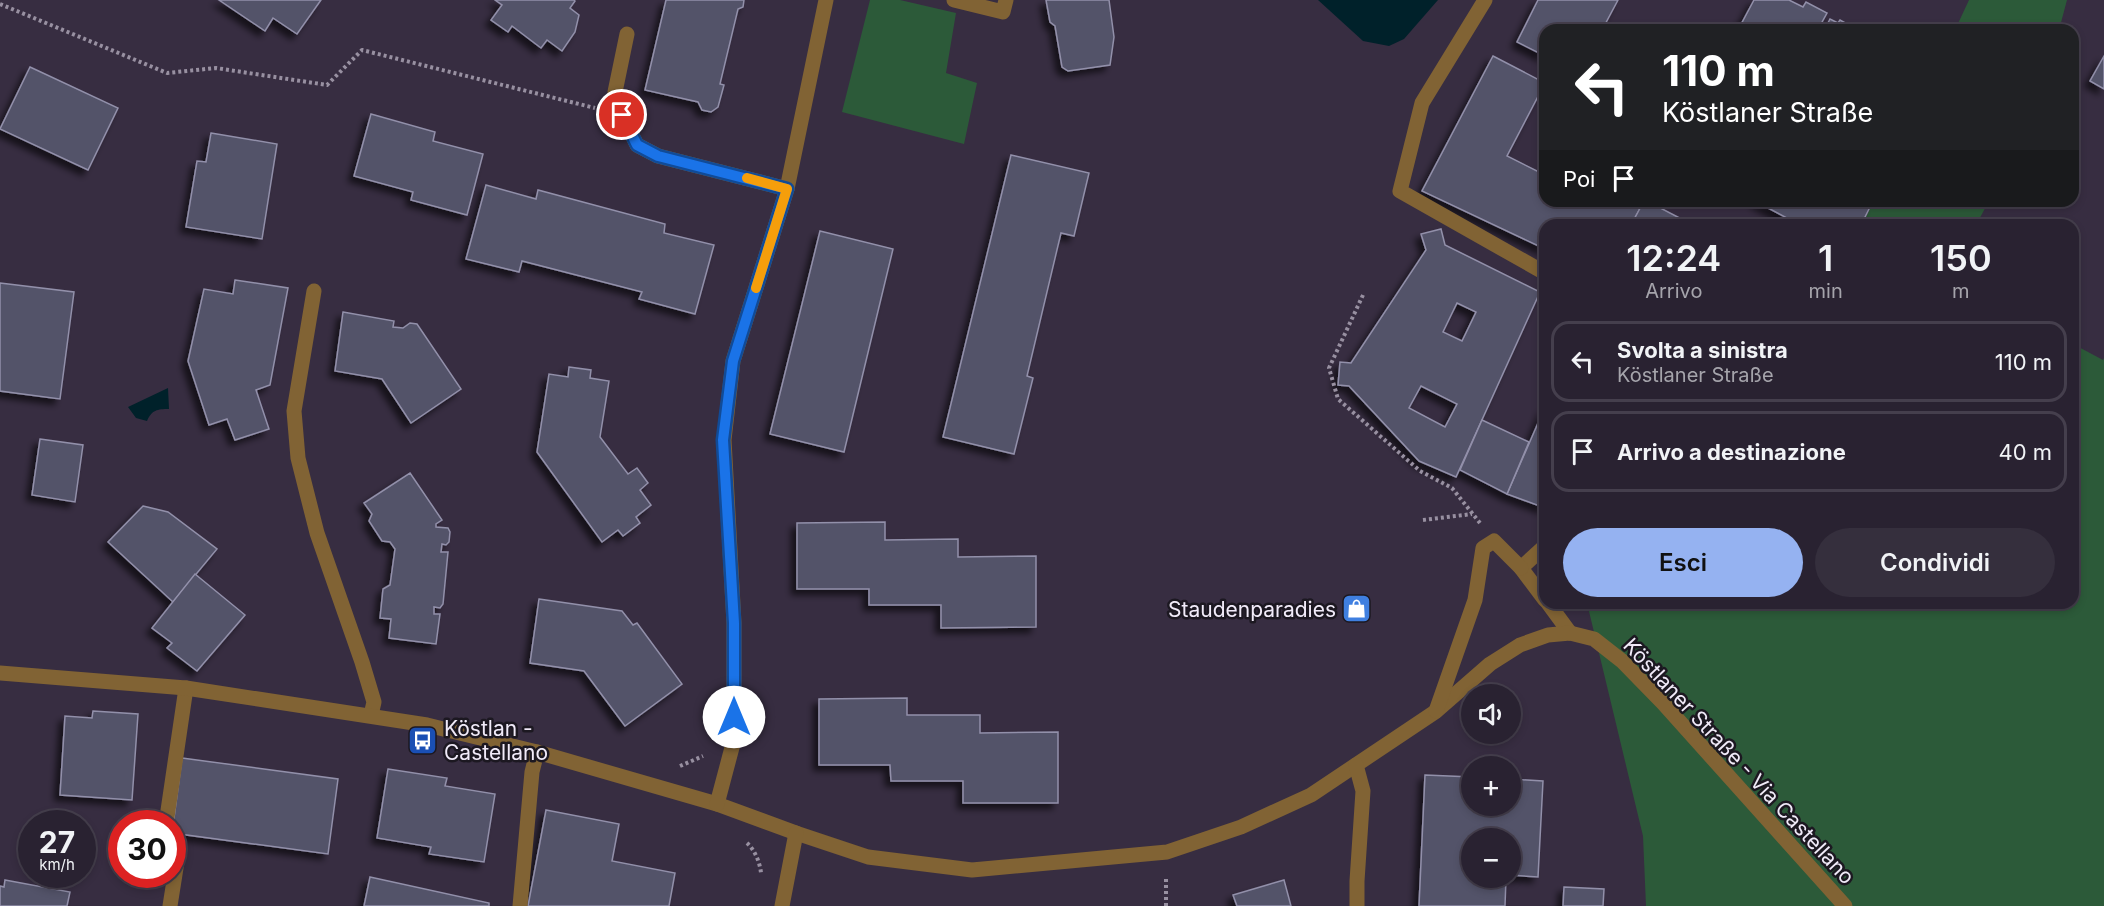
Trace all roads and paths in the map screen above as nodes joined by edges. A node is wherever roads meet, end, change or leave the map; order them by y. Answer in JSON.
{"nodes":[{"id":1,"x":3,"y":0,"type":"edge"},
{"id":2,"x":826,"y":0,"type":"edge"},
{"id":3,"x":954,"y":0,"type":"edge"},
{"id":4,"x":1006,"y":0,"type":"edge"},
{"id":5,"x":1485,"y":0,"type":"edge"},
{"id":6,"x":0,"y":4,"type":"edge"},
{"id":7,"x":627,"y":34,"type":"dead end"},
{"id":8,"x":622,"y":115,"type":"junction"},
{"id":9,"x":787,"y":189,"type":"junction"},
{"id":10,"x":1539,"y":270,"type":"edge"},
{"id":11,"x":314,"y":291,"type":"dead end"},
{"id":12,"x":1363,"y":295,"type":"dead end"},
{"id":13,"x":1472,"y":514,"type":"junction"},
{"id":14,"x":1423,"y":520,"type":"dead end"},
{"id":15,"x":1494,"y":541,"type":"junction"},
{"id":16,"x":1539,"y":552,"type":"edge"},
{"id":17,"x":1521,"y":568,"type":"junction"},
{"id":18,"x":1539,"y":592,"type":"edge"},
{"id":19,"x":1552,"y":609,"type":"edge"},
{"id":20,"x":1570,"y":633,"type":"junction"},
{"id":21,"x":0,"y":673,"type":"edge"},
{"id":22,"x":186,"y":688,"type":"junction"},
{"id":23,"x":1435,"y":712,"type":"junction"},
{"id":24,"x":371,"y":715,"type":"junction"},
{"id":25,"x":711,"y":751,"type":"dead end"},
{"id":26,"x":537,"y":752,"type":"junction"},
{"id":27,"x":1356,"y":765,"type":"junction"},
{"id":28,"x":671,"y":766,"type":"dead end"},
{"id":29,"x":717,"y":804,"type":"junction"},
{"id":30,"x":168,"y":810,"type":"edge"},
{"id":31,"x":796,"y":833,"type":"junction"},
{"id":32,"x":745,"y":841,"type":"dead end"},
{"id":33,"x":761,"y":877,"type":"dead end"},
{"id":34,"x":173,"y":888,"type":"edge"},
{"id":35,"x":170,"y":906,"type":"edge"},
{"id":36,"x":520,"y":906,"type":"edge"},
{"id":37,"x":782,"y":906,"type":"edge"},
{"id":38,"x":1357,"y":906,"type":"edge"},
{"id":39,"x":1845,"y":906,"type":"edge"}],
"edges":[{"from":1,"to":6,"type":"path"},
{"from":2,"to":9,"type":"street"},
{"from":3,"to":4,"type":"street"},
{"from":5,"to":10,"type":"street"},
{"from":6,"to":8,"type":"path"},
{"from":7,"to":8,"type":"street"},
{"from":8,"to":9,"type":"street"},
{"from":9,"to":29,"type":"street"},
{"from":11,"to":24,"type":"street"},
{"from":12,"to":13,"type":"path"},
{"from":13,"to":14,"type":"path"},
{"from":13,"to":15,"type":"path"},
{"from":15,"to":17,"type":"street"},
{"from":15,"to":23,"type":"street"},
{"from":16,"to":17,"type":"street"},
{"from":17,"to":18,"type":"street"},
{"from":19,"to":20,"type":"street"},
{"from":20,"to":23,"type":"street","name":"Köstlaner Straße - Via Castellano"},
{"from":20,"to":39,"type":"street","name":"Köstlaner Straße - Via Castellano"},
{"from":21,"to":22,"type":"street","name":"Köstlaner Straße - Via Castellano"},
{"from":22,"to":24,"type":"street","name":"Köstlaner Straße - Via Castellano"},
{"from":22,"to":30,"type":"street"},
{"from":23,"to":27,"type":"street","name":"Köstlaner Straße - Via Castellano"},
{"from":24,"to":26,"type":"street","name":"Köstlaner Straße - Via Castellano"},
{"from":25,"to":28,"type":"path"},
{"from":26,"to":29,"type":"street","name":"Köstlaner Straße - Via Castellano"},
{"from":26,"to":36,"type":"street"},
{"from":27,"to":31,"type":"street","name":"Köstlaner Straße - Via Castellano"},
{"from":27,"to":38,"type":"street"},
{"from":29,"to":31,"type":"street","name":"Köstlaner Straße - Via Castellano"},
{"from":31,"to":37,"type":"street"},
{"from":32,"to":33,"type":"path"},
{"from":34,"to":35,"type":"street"}]}
